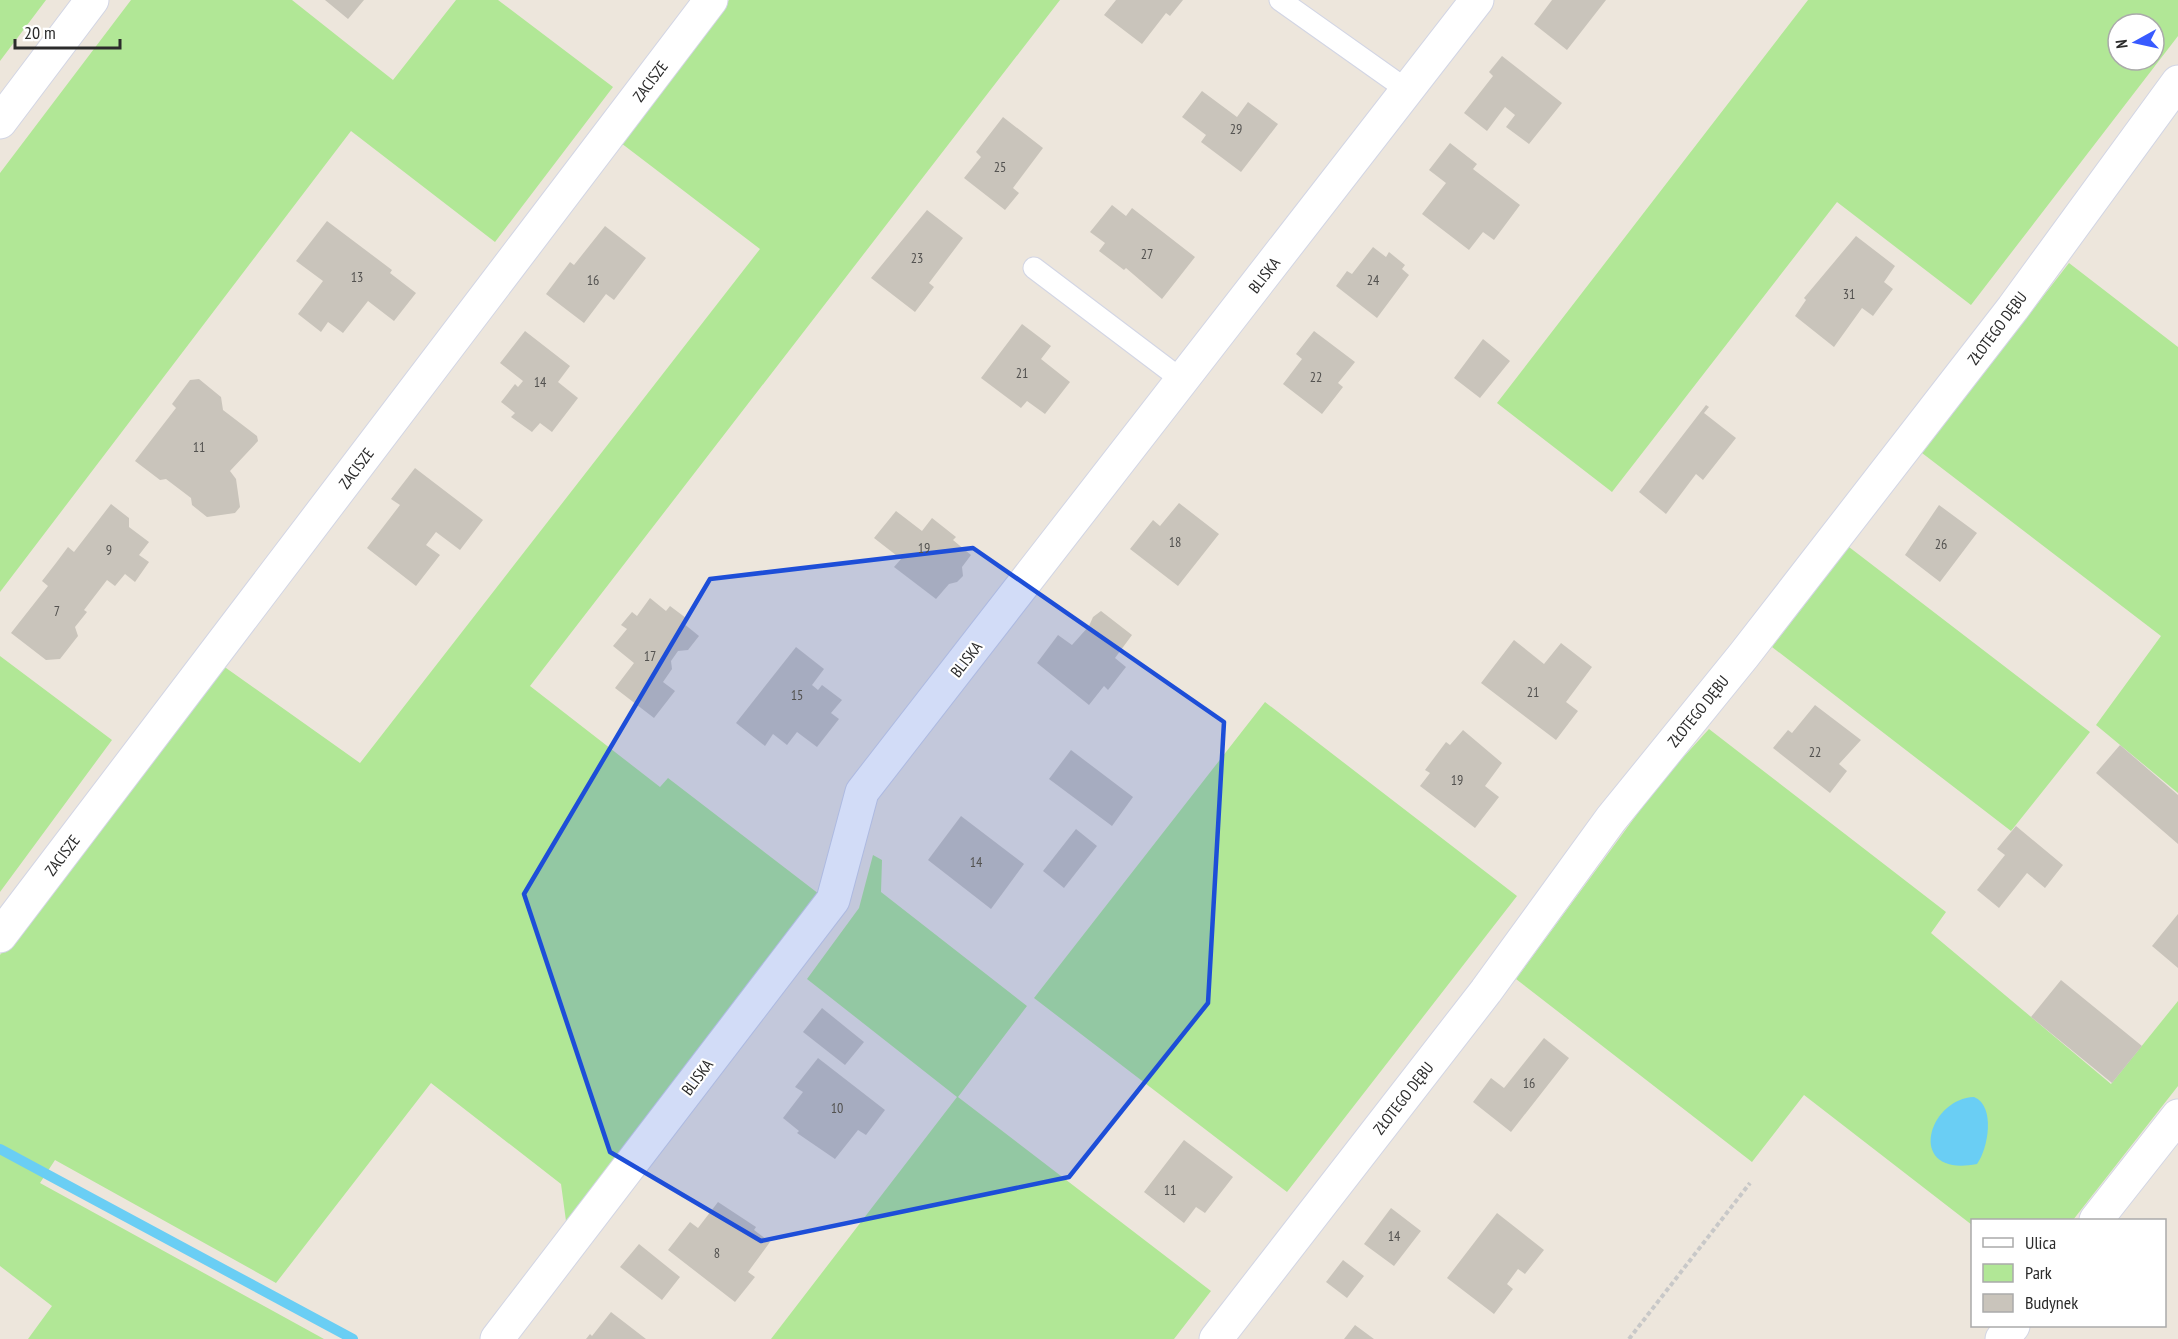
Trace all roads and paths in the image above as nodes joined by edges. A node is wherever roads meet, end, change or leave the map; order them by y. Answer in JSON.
{"nodes":[{"id":1,"x":92,"y":0,"type":"edge"},
{"id":2,"x":711,"y":0,"type":"edge"},
{"id":3,"x":1280,"y":0,"type":"edge"},
{"id":4,"x":1477,"y":0,"type":"edge"},
{"id":5,"x":2178,"y":82,"type":"edge"},
{"id":6,"x":1407,"y":90,"type":"junction"},
{"id":7,"x":0,"y":122,"type":"edge"},
{"id":8,"x":1034,"y":268,"type":"dead end"},
{"id":9,"x":1182,"y":380,"type":"junction"},
{"id":10,"x":0,"y":936,"type":"edge"},
{"id":11,"x":2178,"y":1116,"type":"edge"},
{"id":12,"x":1750,"y":1183,"type":"dead end"},
{"id":13,"x":2098,"y":1219,"type":"edge"},
{"id":14,"x":2012,"y":1327,"type":"edge"},
{"id":15,"x":497,"y":1339,"type":"edge"},
{"id":16,"x":1216,"y":1339,"type":"edge"},
{"id":17,"x":1629,"y":1339,"type":"edge"},
{"id":18,"x":2002,"y":1339,"type":"edge"}],
"edges":[{"from":1,"to":7,"type":"street"},
{"from":2,"to":10,"type":"street","name":"ZACISZE"},
{"from":3,"to":6,"type":"lane"},
{"from":4,"to":6,"type":"street","name":"BLISKA"},
{"from":5,"to":16,"type":"street","name":"ZŁOTEGO DĘBU"},
{"from":6,"to":9,"type":"street","name":"BLISKA"},
{"from":8,"to":9,"type":"lane"},
{"from":9,"to":15,"type":"street","name":"BLISKA"},
{"from":11,"to":13,"type":"street"},
{"from":12,"to":17,"type":"path"},
{"from":14,"to":18,"type":"street"}]}
